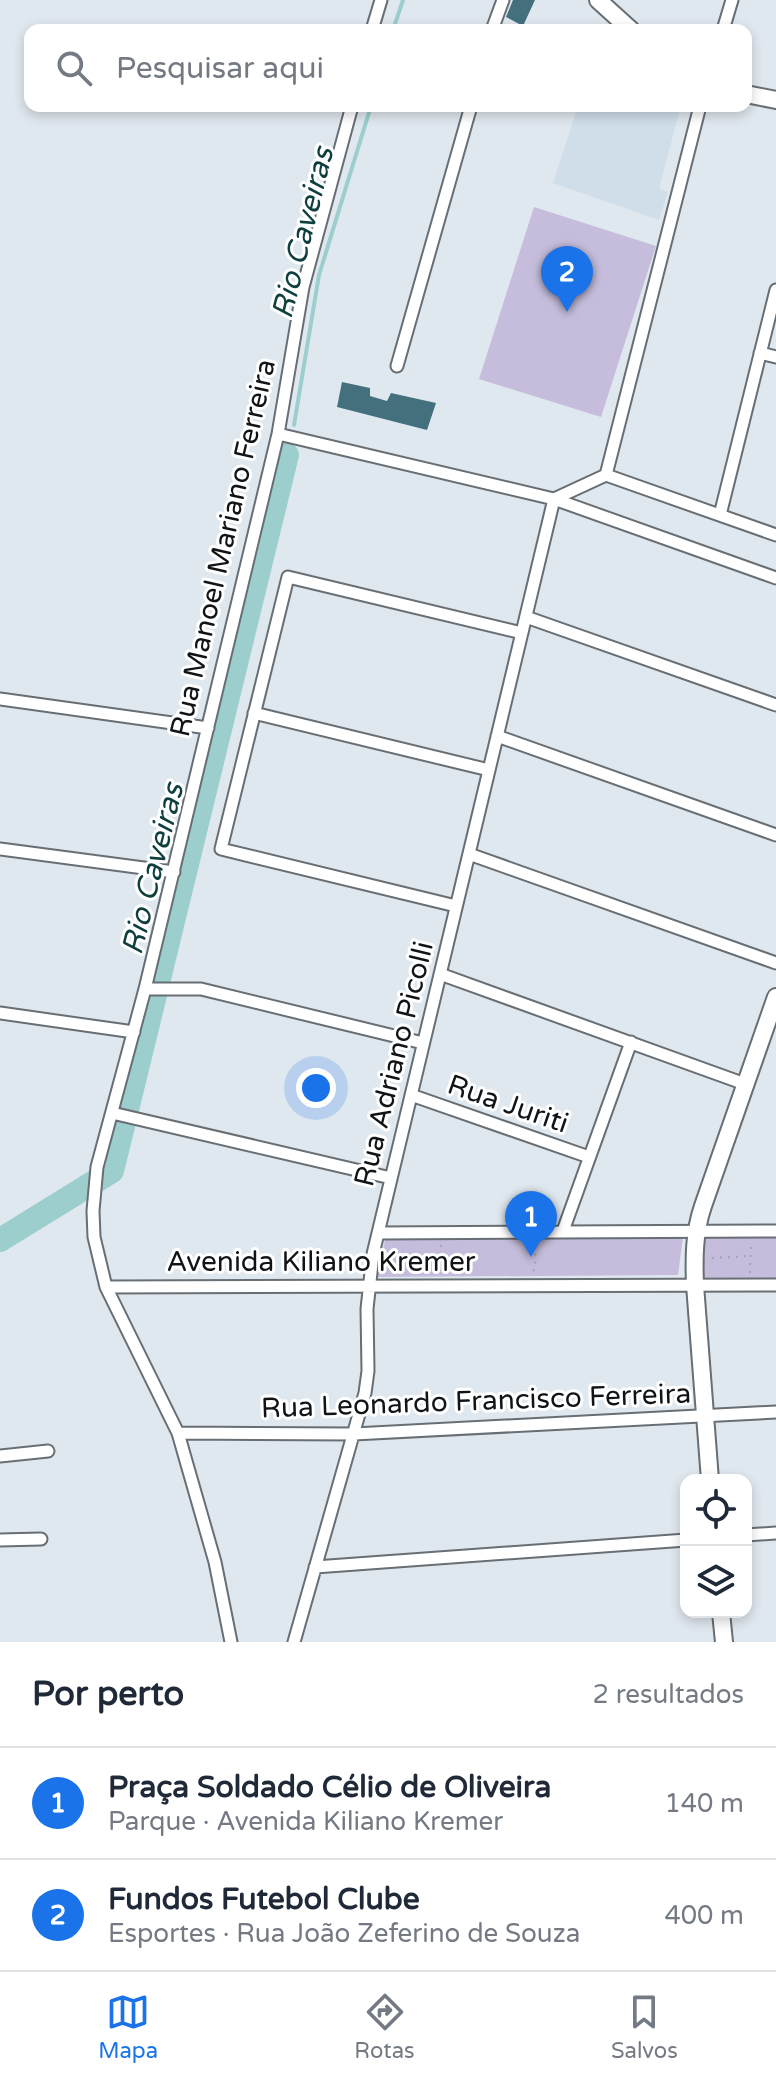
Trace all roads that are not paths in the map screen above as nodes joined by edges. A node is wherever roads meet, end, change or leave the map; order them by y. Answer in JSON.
{"nodes":[{"id":1,"x":381,"y":0,"type":"edge"},
{"id":2,"x":503,"y":0,"type":"edge"},
{"id":3,"x":598,"y":0,"type":"edge"},
{"id":4,"x":732,"y":0,"type":"edge"},
{"id":5,"x":374,"y":24,"type":"edge"},
{"id":6,"x":494,"y":24,"type":"edge"},
{"id":7,"x":624,"y":24,"type":"edge"},
{"id":8,"x":725,"y":24,"type":"edge"},
{"id":9,"x":752,"y":95,"type":"edge"},
{"id":10,"x":776,"y":100,"type":"edge"},
{"id":11,"x":350,"y":112,"type":"edge"},
{"id":12,"x":469,"y":112,"type":"edge"},
{"id":13,"x":698,"y":112,"type":"edge"},
{"id":14,"x":776,"y":290,"type":"edge"},
{"id":15,"x":760,"y":353,"type":"junction"},
{"id":16,"x":776,"y":357,"type":"edge"},
{"id":17,"x":397,"y":366,"type":"dead end"},
{"id":18,"x":278,"y":434,"type":"junction"},
{"id":19,"x":606,"y":475,"type":"junction"},
{"id":20,"x":554,"y":499,"type":"junction"},
{"id":21,"x":720,"y":515,"type":"junction"},
{"id":22,"x":776,"y":535,"type":"edge"},
{"id":23,"x":776,"y":578,"type":"edge"},
{"id":24,"x":526,"y":617,"type":"junction"},
{"id":25,"x":522,"y":633,"type":"junction"},
{"id":26,"x":0,"y":699,"type":"edge"},
{"id":27,"x":776,"y":705,"type":"edge"},
{"id":28,"x":254,"y":713,"type":"junction"},
{"id":29,"x":208,"y":728,"type":"junction"},
{"id":30,"x":497,"y":736,"type":"junction"},
{"id":31,"x":489,"y":770,"type":"junction"},
{"id":32,"x":776,"y":835,"type":"edge"},
{"id":33,"x":0,"y":849,"type":"edge"},
{"id":34,"x":469,"y":854,"type":"junction"},
{"id":35,"x":174,"y":872,"type":"junction"},
{"id":36,"x":456,"y":906,"type":"junction"},
{"id":37,"x":776,"y":963,"type":"edge"},
{"id":38,"x":440,"y":974,"type":"junction"},
{"id":39,"x":146,"y":989,"type":"junction"},
{"id":40,"x":776,"y":997,"type":"edge"},
{"id":41,"x":0,"y":1013,"type":"edge"},
{"id":42,"x":134,"y":1032,"type":"junction"},
{"id":43,"x":631,"y":1042,"type":"junction"},
{"id":44,"x":423,"y":1043,"type":"junction"},
{"id":45,"x":745,"y":1084,"type":"junction"},
{"id":46,"x":411,"y":1095,"type":"junction"},
{"id":47,"x":114,"y":1113,"type":"junction"},
{"id":48,"x":589,"y":1157,"type":"junction"},
{"id":49,"x":391,"y":1178,"type":"junction"},
{"id":50,"x":563,"y":1231,"type":"junction"},
{"id":51,"x":696,"y":1231,"type":"junction"},
{"id":52,"x":776,"y":1231,"type":"edge"},
{"id":53,"x":378,"y":1233,"type":"junction"},
{"id":54,"x":695,"y":1285,"type":"junction"},
{"id":55,"x":776,"y":1285,"type":"edge"},
{"id":56,"x":106,"y":1287,"type":"junction"},
{"id":57,"x":369,"y":1287,"type":"junction"},
{"id":58,"x":776,"y":1412,"type":"edge"},
{"id":59,"x":705,"y":1417,"type":"junction"},
{"id":60,"x":178,"y":1433,"type":"junction"},
{"id":61,"x":354,"y":1434,"type":"junction"},
{"id":62,"x":48,"y":1451,"type":"dead end"},
{"id":63,"x":0,"y":1456,"type":"edge"},
{"id":64,"x":710,"y":1474,"type":"edge"},
{"id":65,"x":776,"y":1533,"type":"edge"},
{"id":66,"x":752,"y":1535,"type":"edge"},
{"id":67,"x":41,"y":1539,"type":"dead end"},
{"id":68,"x":0,"y":1540,"type":"edge"},
{"id":69,"x":680,"y":1540,"type":"edge"},
{"id":70,"x":315,"y":1567,"type":"junction"},
{"id":71,"x":722,"y":1618,"type":"edge"},
{"id":72,"x":231,"y":1642,"type":"edge"},
{"id":73,"x":294,"y":1642,"type":"edge"},
{"id":74,"x":724,"y":1642,"type":"edge"}],
"edges":[{"from":1,"to":5,"type":"street"},
{"from":2,"to":6,"type":"street"},
{"from":3,"to":7,"type":"street"},
{"from":4,"to":8,"type":"street"},
{"from":9,"to":10,"type":"street"},
{"from":11,"to":18,"type":"street","name":"Rua Manoel Mariano Ferreira"},
{"from":12,"to":17,"type":"street"},
{"from":13,"to":19,"type":"street"},
{"from":14,"to":15,"type":"street"},
{"from":15,"to":16,"type":"street"},
{"from":15,"to":21,"type":"street"},
{"from":18,"to":20,"type":"street"},
{"from":18,"to":29,"type":"street","name":"Rua Manoel Mariano Ferreira"},
{"from":19,"to":20,"type":"street"},
{"from":19,"to":21,"type":"street"},
{"from":20,"to":23,"type":"street"},
{"from":20,"to":24,"type":"street","name":"Rua Adriano Picolli"},
{"from":21,"to":22,"type":"street"},
{"from":24,"to":25,"type":"street","name":"Rua Adriano Picolli"},
{"from":24,"to":27,"type":"street"},
{"from":25,"to":28,"type":"street"},
{"from":25,"to":30,"type":"street","name":"Rua Adriano Picolli"},
{"from":26,"to":29,"type":"street"},
{"from":28,"to":31,"type":"street"},
{"from":28,"to":36,"type":"street"},
{"from":29,"to":35,"type":"street","name":"Rua Manoel Mariano Ferreira"},
{"from":30,"to":31,"type":"street","name":"Rua Adriano Picolli"},
{"from":30,"to":32,"type":"street"},
{"from":31,"to":34,"type":"street","name":"Rua Adriano Picolli"},
{"from":33,"to":35,"type":"street"},
{"from":34,"to":36,"type":"street","name":"Rua Adriano Picolli"},
{"from":34,"to":37,"type":"street"},
{"from":35,"to":39,"type":"street","name":"Rua Manoel Mariano Ferreira"},
{"from":36,"to":38,"type":"street","name":"Rua Adriano Picolli"},
{"from":38,"to":43,"type":"street"},
{"from":38,"to":44,"type":"street","name":"Rua Adriano Picolli"},
{"from":39,"to":42,"type":"street","name":"Rua Manoel Mariano Ferreira"},
{"from":39,"to":44,"type":"street"},
{"from":40,"to":45,"type":"street"},
{"from":41,"to":42,"type":"street"},
{"from":42,"to":47,"type":"street","name":"Rua Manoel Mariano Ferreira"},
{"from":43,"to":45,"type":"street"},
{"from":43,"to":48,"type":"street"},
{"from":44,"to":46,"type":"street","name":"Rua Adriano Picolli"},
{"from":45,"to":51,"type":"street"},
{"from":46,"to":48,"type":"street","name":"Rua Juriti"},
{"from":46,"to":49,"type":"street","name":"Rua Adriano Picolli"},
{"from":47,"to":49,"type":"street"},
{"from":47,"to":56,"type":"street","name":"Rua Manoel Mariano Ferreira"},
{"from":48,"to":50,"type":"street"},
{"from":49,"to":53,"type":"street","name":"Rua Adriano Picolli"},
{"from":50,"to":51,"type":"street","name":"Avenida Kiliano Kremer"},
{"from":50,"to":53,"type":"street","name":"Avenida Kiliano Kremer"},
{"from":51,"to":52,"type":"street","name":"Avenida Kiliano Kremer"},
{"from":51,"to":54,"type":"street"},
{"from":53,"to":57,"type":"street","name":"Rua Adriano Picolli"},
{"from":54,"to":55,"type":"street","name":"Avenida Kiliano Kremer"},
{"from":54,"to":57,"type":"street","name":"Avenida Kiliano Kremer"},
{"from":54,"to":59,"type":"street"},
{"from":56,"to":57,"type":"street","name":"Avenida Kiliano Kremer"},
{"from":56,"to":60,"type":"street","name":"Rua Manoel Mariano Ferreira"},
{"from":57,"to":61,"type":"street","name":"Rua Adriano Picolli"},
{"from":58,"to":59,"type":"street","name":"Rua Leonardo Francisco Ferreira"},
{"from":59,"to":61,"type":"street","name":"Rua Leonardo Francisco Ferreira"},
{"from":59,"to":64,"type":"street"},
{"from":60,"to":61,"type":"street","name":"Rua Leonardo Francisco Ferreira"},
{"from":60,"to":72,"type":"street","name":"Rua Manoel Mariano Ferreira"},
{"from":61,"to":70,"type":"street","name":"Rua Adriano Picolli"},
{"from":62,"to":63,"type":"street"},
{"from":65,"to":66,"type":"street"},
{"from":67,"to":68,"type":"street"},
{"from":69,"to":70,"type":"street"},
{"from":70,"to":73,"type":"street","name":"Rua Adriano Picolli"},
{"from":71,"to":74,"type":"street"}]}
